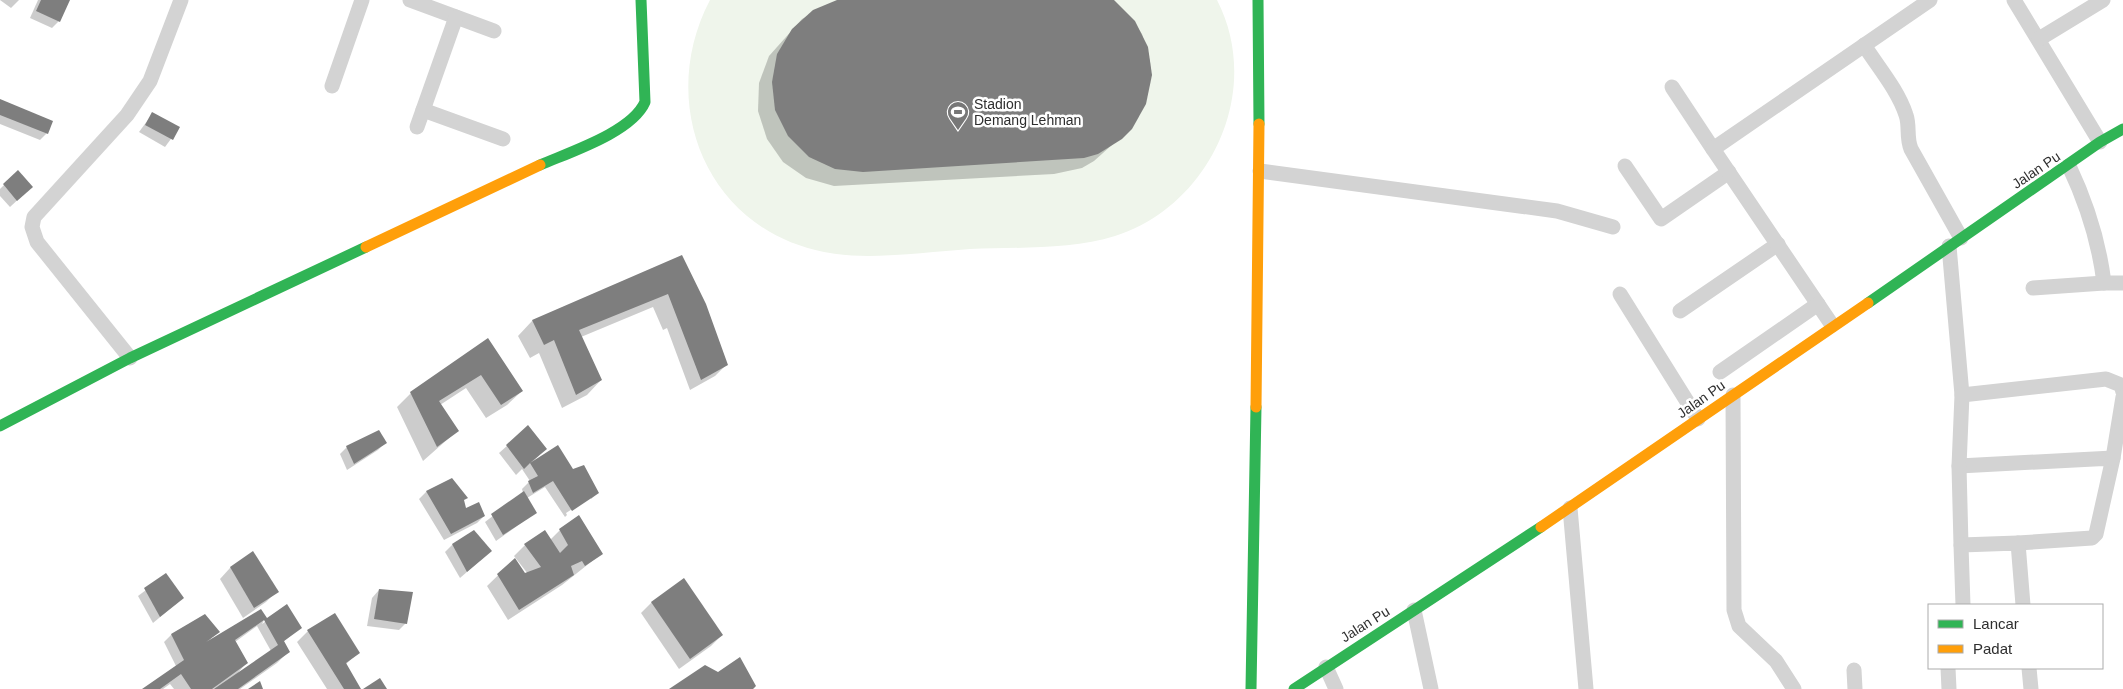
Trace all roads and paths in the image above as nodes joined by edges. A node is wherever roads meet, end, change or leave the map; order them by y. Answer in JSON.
{"nodes":[{"id":1,"x":180,"y":0,"type":"edge"},
{"id":2,"x":362,"y":0,"type":"edge"},
{"id":3,"x":410,"y":0,"type":"edge"},
{"id":4,"x":641,"y":0,"type":"edge"},
{"id":5,"x":1258,"y":0,"type":"edge"},
{"id":6,"x":1930,"y":0,"type":"edge"},
{"id":7,"x":2014,"y":0,"type":"edge"},
{"id":8,"x":2103,"y":0,"type":"edge"},
{"id":9,"x":456,"y":17,"type":"junction"},
{"id":10,"x":494,"y":31,"type":"dead end"},
{"id":11,"x":2039,"y":39,"type":"junction"},
{"id":12,"x":1864,"y":45,"type":"junction"},
{"id":13,"x":332,"y":86,"type":"dead end"},
{"id":14,"x":1672,"y":87,"type":"dead end"},
{"id":15,"x":423,"y":110,"type":"junction"},
{"id":16,"x":417,"y":127,"type":"dead end"},
{"id":17,"x":2123,"y":129,"type":"edge"},
{"id":18,"x":502,"y":139,"type":"dead end"},
{"id":19,"x":2100,"y":142,"type":"junction"},
{"id":20,"x":1713,"y":149,"type":"junction"},
{"id":21,"x":1625,"y":166,"type":"dead end"},
{"id":22,"x":2069,"y":166,"type":"junction"},
{"id":23,"x":1260,"y":171,"type":"junction"},
{"id":24,"x":1729,"y":172,"type":"junction"},
{"id":25,"x":1613,"y":227,"type":"dead end"},
{"id":26,"x":1955,"y":242,"type":"junction"},
{"id":27,"x":1778,"y":244,"type":"junction"},
{"id":28,"x":2104,"y":283,"type":"junction"},
{"id":29,"x":2123,"y":283,"type":"edge"},
{"id":30,"x":2033,"y":288,"type":"dead end"},
{"id":31,"x":1620,"y":294,"type":"dead end"},
{"id":32,"x":1818,"y":304,"type":"junction"},
{"id":33,"x":1680,"y":311,"type":"dead end"},
{"id":34,"x":1832,"y":325,"type":"junction"},
{"id":35,"x":130,"y":358,"type":"junction"},
{"id":36,"x":1720,"y":372,"type":"dead end"},
{"id":37,"x":2123,"y":392,"type":"edge"},
{"id":38,"x":1733,"y":395,"type":"junction"},
{"id":39,"x":1962,"y":395,"type":"junction"},
{"id":40,"x":2123,"y":397,"type":"edge"},
{"id":41,"x":1698,"y":419,"type":"junction"},
{"id":42,"x":0,"y":426,"type":"edge"},
{"id":43,"x":2113,"y":458,"type":"junction"},
{"id":44,"x":1959,"y":466,"type":"junction"},
{"id":45,"x":1570,"y":508,"type":"junction"},
{"id":46,"x":2018,"y":543,"type":"junction"},
{"id":47,"x":1960,"y":545,"type":"junction"},
{"id":48,"x":1963,"y":604,"type":"edge"},
{"id":49,"x":2023,"y":604,"type":"edge"},
{"id":50,"x":1414,"y":610,"type":"junction"},
{"id":51,"x":1326,"y":667,"type":"junction"},
{"id":52,"x":1948,"y":669,"type":"edge"},
{"id":53,"x":2029,"y":669,"type":"edge"},
{"id":54,"x":1854,"y":670,"type":"dead end"},
{"id":55,"x":1251,"y":689,"type":"edge"},
{"id":56,"x":1294,"y":689,"type":"edge"},
{"id":57,"x":1336,"y":689,"type":"edge"},
{"id":58,"x":1431,"y":689,"type":"edge"},
{"id":59,"x":1586,"y":689,"type":"edge"},
{"id":60,"x":1794,"y":689,"type":"edge"},
{"id":61,"x":1855,"y":689,"type":"edge"},
{"id":62,"x":1950,"y":689,"type":"edge"},
{"id":63,"x":2031,"y":689,"type":"edge"}],
"edges":[{"from":1,"to":35,"type":"street"},
{"from":2,"to":13,"type":"street"},
{"from":3,"to":9,"type":"street"},
{"from":4,"to":35,"type":"street"},
{"from":5,"to":23,"type":"street"},
{"from":6,"to":12,"type":"street"},
{"from":7,"to":11,"type":"street"},
{"from":8,"to":11,"type":"street"},
{"from":9,"to":10,"type":"street"},
{"from":9,"to":15,"type":"street"},
{"from":11,"to":19,"type":"street"},
{"from":12,"to":20,"type":"street"},
{"from":12,"to":26,"type":"street"},
{"from":14,"to":20,"type":"street"},
{"from":15,"to":16,"type":"street"},
{"from":15,"to":18,"type":"street"},
{"from":17,"to":19,"type":"street","name":"Jalan Pu"},
{"from":19,"to":22,"type":"street","name":"Jalan Pu"},
{"from":20,"to":24,"type":"street"},
{"from":21,"to":24,"type":"street"},
{"from":22,"to":26,"type":"street","name":"Jalan Pu"},
{"from":22,"to":28,"type":"street"},
{"from":23,"to":25,"type":"street"},
{"from":23,"to":55,"type":"street"},
{"from":24,"to":27,"type":"street"},
{"from":26,"to":34,"type":"street","name":"Jalan Pu"},
{"from":26,"to":39,"type":"street"},
{"from":27,"to":32,"type":"street"},
{"from":27,"to":33,"type":"street"},
{"from":28,"to":29,"type":"street"},
{"from":28,"to":30,"type":"street"},
{"from":31,"to":41,"type":"street"},
{"from":32,"to":34,"type":"street"},
{"from":32,"to":36,"type":"street"},
{"from":34,"to":38,"type":"street","name":"Jalan Pu"},
{"from":35,"to":42,"type":"street"},
{"from":37,"to":39,"type":"street"},
{"from":38,"to":41,"type":"street","name":"Jalan Pu"},
{"from":38,"to":60,"type":"street"},
{"from":39,"to":44,"type":"street"},
{"from":40,"to":43,"type":"street"},
{"from":41,"to":45,"type":"street","name":"Jalan Pu"},
{"from":43,"to":44,"type":"street"},
{"from":43,"to":46,"type":"street"},
{"from":44,"to":47,"type":"street"},
{"from":45,"to":50,"type":"street","name":"Jalan Pu"},
{"from":45,"to":59,"type":"street"},
{"from":46,"to":47,"type":"street"},
{"from":46,"to":49,"type":"street"},
{"from":47,"to":48,"type":"street"},
{"from":50,"to":51,"type":"street","name":"Jalan Pu"},
{"from":50,"to":58,"type":"street"},
{"from":51,"to":56,"type":"street","name":"Jalan Pu"},
{"from":51,"to":57,"type":"street"},
{"from":52,"to":62,"type":"street"},
{"from":53,"to":63,"type":"street"},
{"from":54,"to":61,"type":"street"}]}
